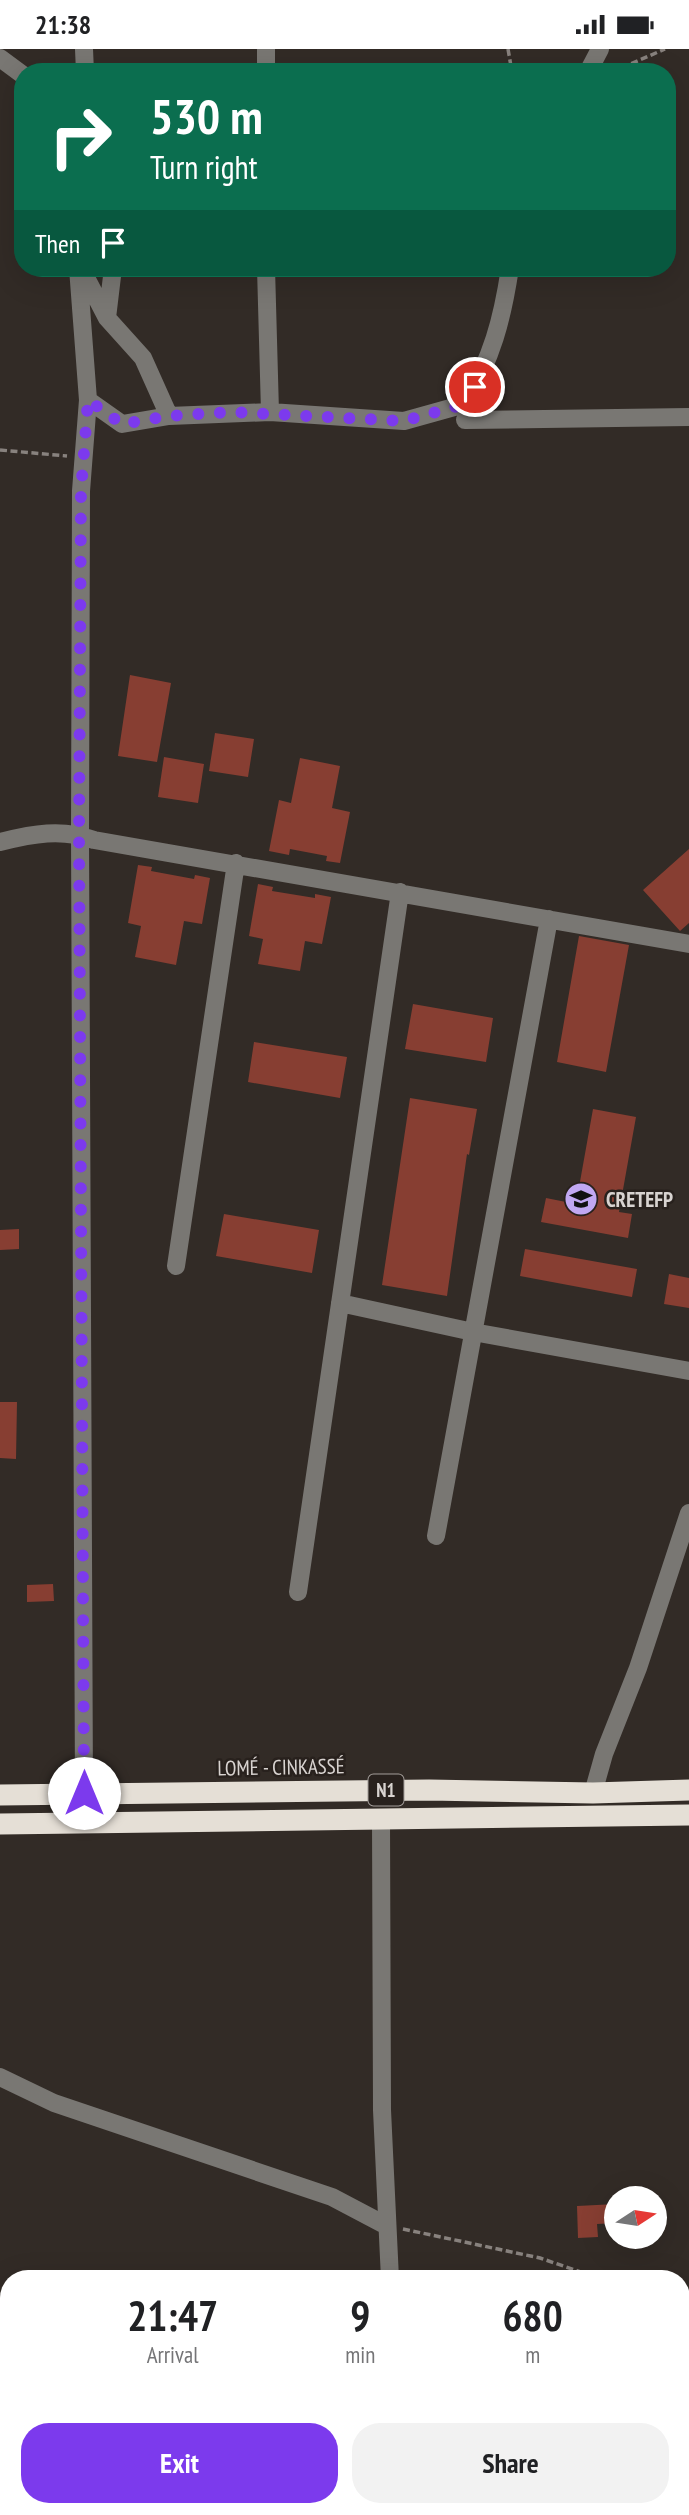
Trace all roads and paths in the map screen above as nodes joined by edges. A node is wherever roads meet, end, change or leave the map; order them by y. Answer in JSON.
{"nodes":[{"id":1,"x":665,"y":49,"type":"edge"},
{"id":2,"x":633,"y":63,"type":"edge"},
{"id":3,"x":80,"y":277,"type":"edge"},
{"id":4,"x":84,"y":277,"type":"edge"},
{"id":5,"x":112,"y":277,"type":"edge"},
{"id":6,"x":266,"y":277,"type":"edge"},
{"id":7,"x":509,"y":277,"type":"edge"},
{"id":8,"x":107,"y":318,"type":"junction"},
{"id":9,"x":88,"y":400,"type":"junction"},
{"id":10,"x":270,"y":412,"type":"junction"},
{"id":11,"x":169,"y":416,"type":"junction"},
{"id":12,"x":689,"y":418,"type":"edge"},
{"id":13,"x":465,"y":420,"type":"dead end"},
{"id":14,"x":0,"y":450,"type":"edge"},
{"id":15,"x":83,"y":457,"type":"junction"},
{"id":16,"x":79,"y":835,"type":"junction"},
{"id":17,"x":0,"y":842,"type":"edge"},
{"id":18,"x":236,"y":863,"type":"junction"},
{"id":19,"x":400,"y":892,"type":"junction"},
{"id":20,"x":549,"y":919,"type":"junction"},
{"id":21,"x":689,"y":944,"type":"edge"},
{"id":22,"x":176,"y":1266,"type":"dead end"},
{"id":23,"x":340,"y":1303,"type":"junction"},
{"id":24,"x":473,"y":1332,"type":"junction"},
{"id":25,"x":689,"y":1371,"type":"edge"},
{"id":26,"x":689,"y":1513,"type":"edge"},
{"id":27,"x":436,"y":1536,"type":"dead end"},
{"id":28,"x":298,"y":1592,"type":"dead end"},
{"id":29,"x":689,"y":1790,"type":"edge"},
{"id":30,"x":84,"y":1793,"type":"junction"},
{"id":31,"x":593,"y":1793,"type":"junction"},
{"id":32,"x":0,"y":1795,"type":"edge"},
{"id":33,"x":689,"y":1815,"type":"edge"},
{"id":34,"x":593,"y":1816,"type":"junction"},
{"id":35,"x":380,"y":1820,"type":"junction"},
{"id":36,"x":0,"y":1824,"type":"edge"},
{"id":37,"x":0,"y":2077,"type":"edge"},
{"id":38,"x":387,"y":2226,"type":"junction"},
{"id":39,"x":389,"y":2270,"type":"edge"},
{"id":40,"x":575,"y":2270,"type":"edge"}],
"edges":[{"from":1,"to":2,"type":"path"},
{"from":3,"to":9,"type":"street"},
{"from":4,"to":8,"type":"street"},
{"from":5,"to":8,"type":"street"},
{"from":6,"to":10,"type":"street"},
{"from":7,"to":10,"type":"street"},
{"from":8,"to":11,"type":"street"},
{"from":9,"to":11,"type":"street"},
{"from":9,"to":15,"type":"street"},
{"from":10,"to":11,"type":"street"},
{"from":12,"to":13,"type":"street"},
{"from":14,"to":15,"type":"path"},
{"from":15,"to":16,"type":"street"},
{"from":16,"to":17,"type":"street"},
{"from":16,"to":18,"type":"street"},
{"from":16,"to":30,"type":"street"},
{"from":18,"to":19,"type":"street"},
{"from":18,"to":22,"type":"street"},
{"from":19,"to":20,"type":"street"},
{"from":19,"to":23,"type":"street"},
{"from":20,"to":21,"type":"street"},
{"from":20,"to":24,"type":"street"},
{"from":23,"to":24,"type":"street"},
{"from":23,"to":28,"type":"street"},
{"from":24,"to":25,"type":"street"},
{"from":24,"to":27,"type":"street"},
{"from":26,"to":31,"type":"street"},
{"from":29,"to":31,"type":"highway","name":"LOMÉ - CINKASSÉ","number":"N1"},
{"from":30,"to":31,"type":"highway","name":"LOMÉ - CINKASSÉ","number":"N1"},
{"from":30,"to":32,"type":"highway","name":"LOMÉ - CINKASSÉ","number":"N1"},
{"from":31,"to":34,"type":"highway"},
{"from":33,"to":34,"type":"highway","number":"N1"},
{"from":34,"to":35,"type":"highway","number":"N1"},
{"from":35,"to":36,"type":"highway","number":"N1"},
{"from":35,"to":38,"type":"street"},
{"from":37,"to":38,"type":"street"},
{"from":38,"to":39,"type":"street"},
{"from":38,"to":40,"type":"path"}]}
